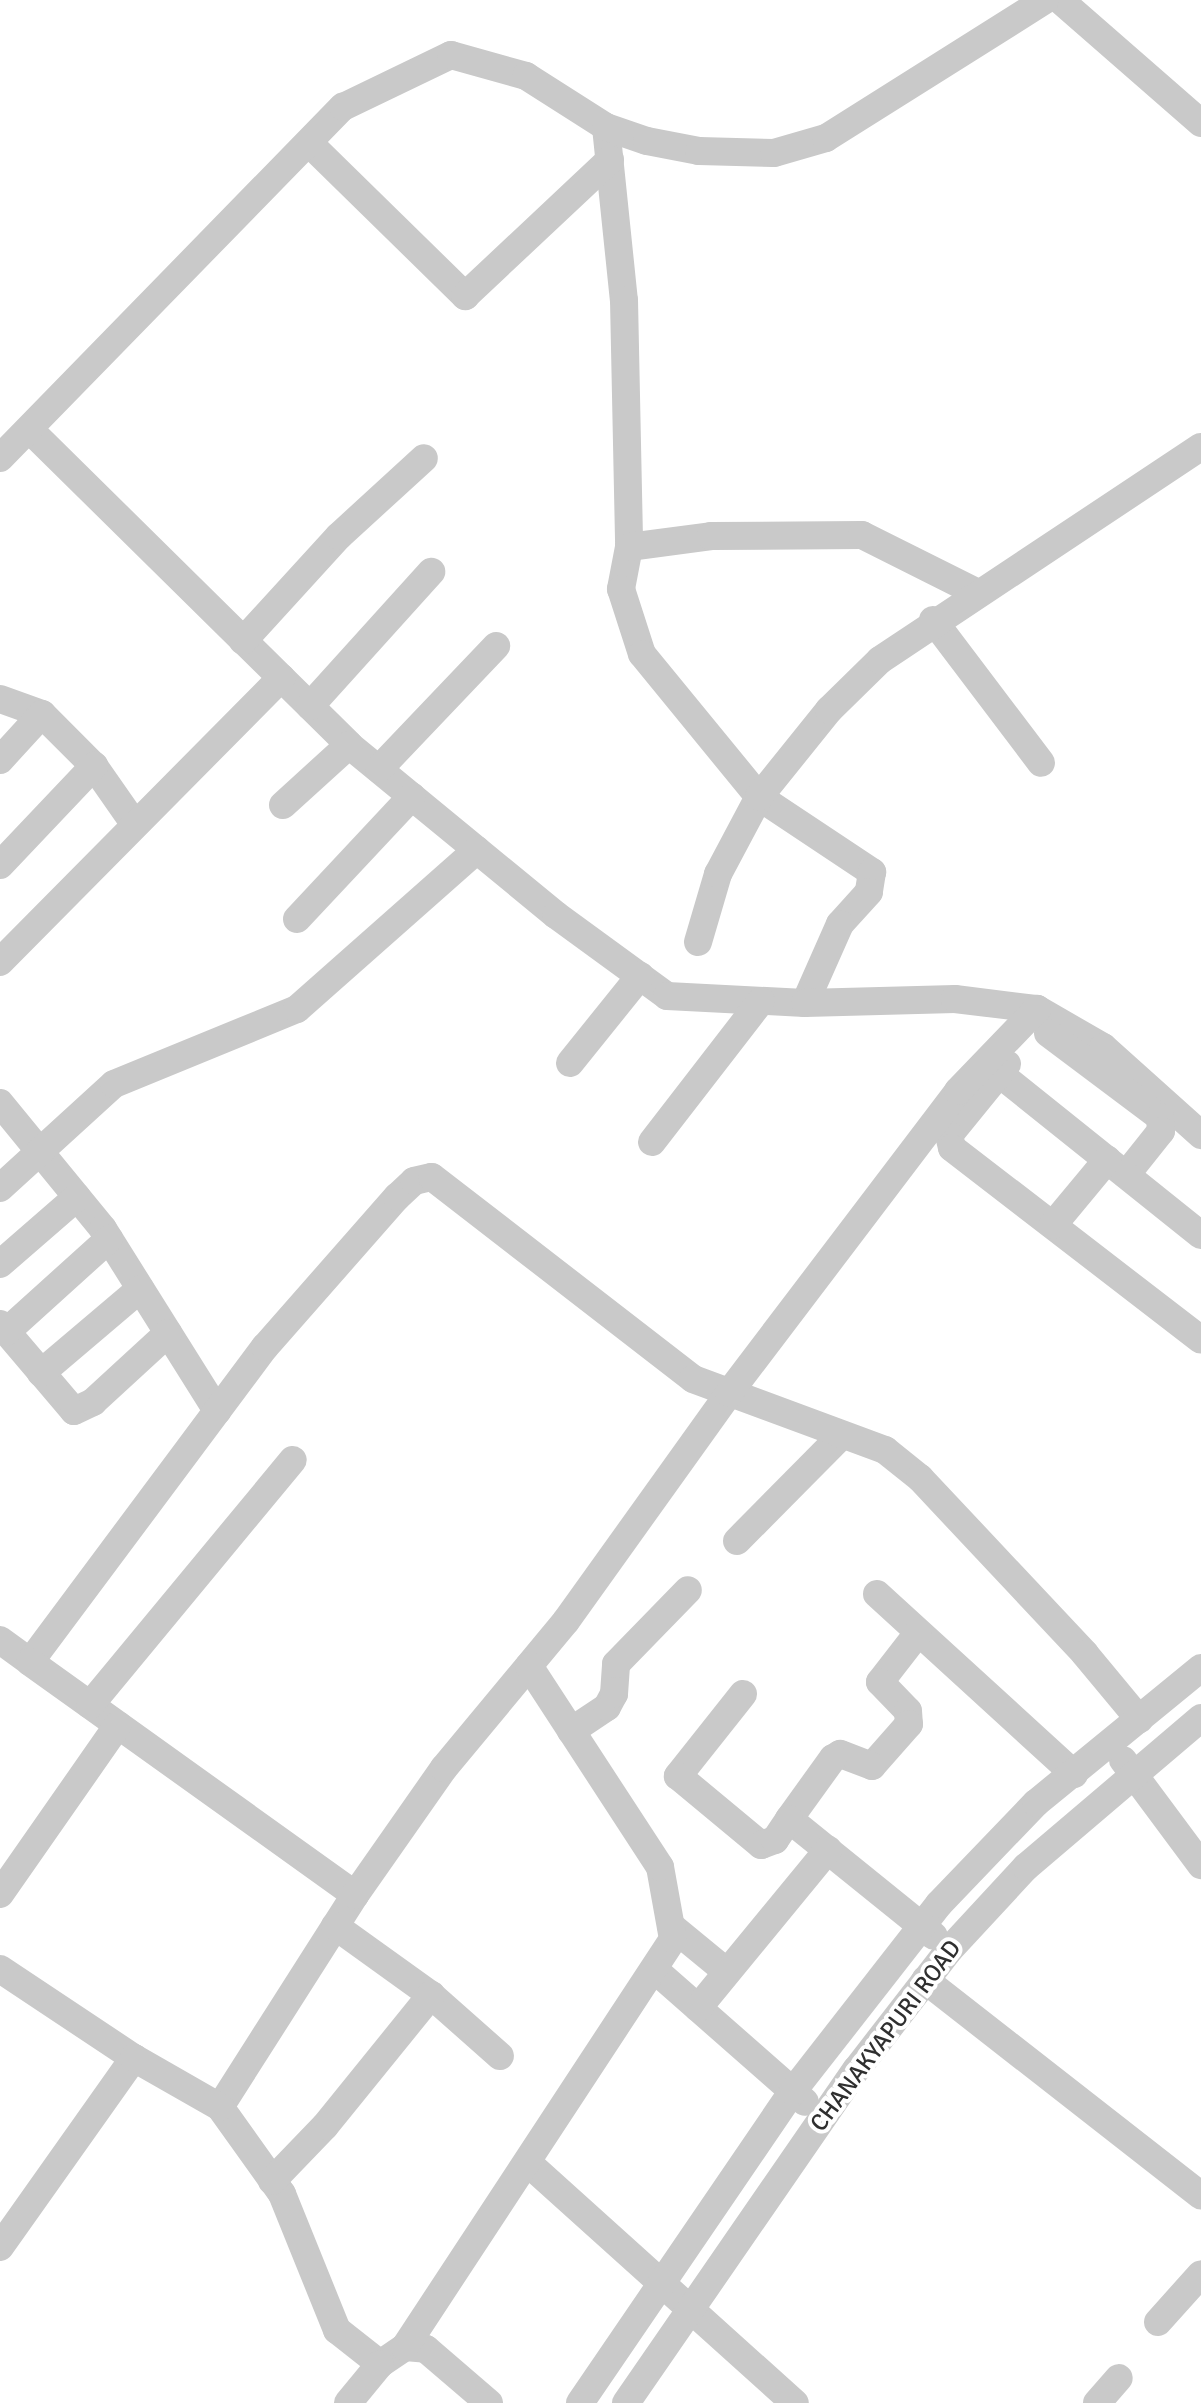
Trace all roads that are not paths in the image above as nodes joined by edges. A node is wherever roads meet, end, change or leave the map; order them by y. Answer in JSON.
{"nodes":[{"id":1,"x":1045,"y":0,"type":"edge"},
{"id":2,"x":1060,"y":0,"type":"edge"},
{"id":3,"x":1201,"y":123,"type":"edge"},
{"id":4,"x":606,"y":127,"type":"junction"},
{"id":5,"x":309,"y":143,"type":"junction"},
{"id":6,"x":610,"y":160,"type":"junction"},
{"id":7,"x":30,"y":430,"type":"junction"},
{"id":8,"x":1201,"y":447,"type":"edge"},
{"id":9,"x":0,"y":458,"type":"edge"},
{"id":10,"x":424,"y":458,"type":"dead end"},
{"id":11,"x":629,"y":547,"type":"junction"},
{"id":12,"x":431,"y":572,"type":"dead end"},
{"id":13,"x":976,"y":592,"type":"junction"},
{"id":14,"x":933,"y":620,"type":"junction"},
{"id":15,"x":243,"y":641,"type":"junction"},
{"id":16,"x":496,"y":646,"type":"dead end"},
{"id":17,"x":281,"y":678,"type":"junction"},
{"id":18,"x":0,"y":699,"type":"edge"},
{"id":19,"x":310,"y":706,"type":"junction"},
{"id":20,"x":42,"y":714,"type":"junction"},
{"id":21,"x":349,"y":745,"type":"junction"},
{"id":22,"x":0,"y":760,"type":"edge"},
{"id":23,"x":1041,"y":763,"type":"dead end"},
{"id":24,"x":94,"y":766,"type":"junction"},
{"id":25,"x":379,"y":769,"type":"junction"},
{"id":26,"x":412,"y":796,"type":"junction"},
{"id":27,"x":759,"y":797,"type":"junction"},
{"id":28,"x":283,"y":805,"type":"dead end"},
{"id":29,"x":133,"y":822,"type":"junction"},
{"id":30,"x":477,"y":850,"type":"junction"},
{"id":31,"x":0,"y":865,"type":"edge"},
{"id":32,"x":297,"y":919,"type":"dead end"},
{"id":33,"x":698,"y":942,"type":"dead end"},
{"id":34,"x":0,"y":962,"type":"edge"},
{"id":35,"x":640,"y":976,"type":"junction"},
{"id":36,"x":761,"y":1001,"type":"junction"},
{"id":37,"x":805,"y":1003,"type":"junction"},
{"id":38,"x":1037,"y":1009,"type":"junction"},
{"id":39,"x":570,"y":1063,"type":"dead end"},
{"id":40,"x":992,"y":1069,"type":"junction"},
{"id":41,"x":0,"y":1103,"type":"edge"},
{"id":42,"x":1201,"y":1135,"type":"edge"},
{"id":43,"x":652,"y":1142,"type":"dead end"},
{"id":44,"x":40,"y":1151,"type":"junction"},
{"id":45,"x":1117,"y":1168,"type":"junction"},
{"id":46,"x":0,"y":1188,"type":"edge"},
{"id":47,"x":77,"y":1197,"type":"junction"},
{"id":48,"x":1053,"y":1225,"type":"junction"},
{"id":49,"x":1199,"y":1228,"type":"edge"},
{"id":50,"x":109,"y":1239,"type":"junction"},
{"id":51,"x":0,"y":1264,"type":"edge"},
{"id":52,"x":140,"y":1289,"type":"junction"},
{"id":53,"x":3,"y":1328,"type":"edge"},
{"id":54,"x":168,"y":1333,"type":"junction"},
{"id":55,"x":1201,"y":1340,"type":"edge"},
{"id":56,"x":41,"y":1373,"type":"junction"},
{"id":57,"x":729,"y":1393,"type":"junction"},
{"id":58,"x":217,"y":1411,"type":"junction"},
{"id":59,"x":842,"y":1435,"type":"junction"},
{"id":60,"x":293,"y":1460,"type":"dead end"},
{"id":61,"x":737,"y":1541,"type":"dead end"},
{"id":62,"x":688,"y":1590,"type":"dead end"},
{"id":63,"x":877,"y":1594,"type":"dead end"},
{"id":64,"x":918,"y":1633,"type":"junction"},
{"id":65,"x":0,"y":1640,"type":"edge"},
{"id":66,"x":30,"y":1662,"type":"junction"},
{"id":67,"x":529,"y":1666,"type":"junction"},
{"id":68,"x":1201,"y":1668,"type":"edge"},
{"id":69,"x":743,"y":1694,"type":"dead end"},
{"id":70,"x":90,"y":1705,"type":"junction"},
{"id":71,"x":1201,"y":1718,"type":"edge"},
{"id":72,"x":1139,"y":1719,"type":"junction"},
{"id":73,"x":118,"y":1725,"type":"junction"},
{"id":74,"x":571,"y":1731,"type":"junction"},
{"id":75,"x":1114,"y":1744,"type":"junction"},
{"id":76,"x":1074,"y":1774,"type":"junction"},
{"id":77,"x":1132,"y":1777,"type":"junction"},
{"id":78,"x":789,"y":1819,"type":"junction"},
{"id":79,"x":828,"y":1850,"type":"junction"},
{"id":80,"x":1201,"y":1865,"type":"edge"},
{"id":81,"x":0,"y":1894,"type":"edge"},
{"id":82,"x":355,"y":1895,"type":"junction"},
{"id":83,"x":335,"y":1926,"type":"junction"},
{"id":84,"x":671,"y":1926,"type":"junction"},
{"id":85,"x":922,"y":1926,"type":"junction"},
{"id":86,"x":950,"y":1949,"type":"junction"},
{"id":87,"x":0,"y":1969,"type":"edge"},
{"id":88,"x":656,"y":1971,"type":"junction"},
{"id":89,"x":727,"y":1972,"type":"junction"},
{"id":90,"x":925,"y":1980,"type":"junction"},
{"id":91,"x":431,"y":1995,"type":"junction"},
{"id":92,"x":698,"y":2008,"type":"junction"},
{"id":93,"x":500,"y":2056,"type":"dead end"},
{"id":94,"x":134,"y":2058,"type":"junction"},
{"id":95,"x":793,"y":2091,"type":"junction"},
{"id":96,"x":220,"y":2107,"type":"junction"},
{"id":97,"x":822,"y":2118,"type":"junction"},
{"id":98,"x":528,"y":2163,"type":"junction"},
{"id":99,"x":272,"y":2181,"type":"junction"},
{"id":100,"x":1201,"y":2196,"type":"edge"},
{"id":101,"x":0,"y":2247,"type":"edge"},
{"id":102,"x":1201,"y":2274,"type":"edge"},
{"id":103,"x":659,"y":2281,"type":"junction"},
{"id":104,"x":689,"y":2312,"type":"junction"},
{"id":105,"x":1158,"y":2322,"type":"dead end"},
{"id":106,"x":405,"y":2347,"type":"junction"},
{"id":107,"x":380,"y":2364,"type":"junction"},
{"id":108,"x":1119,"y":2378,"type":"dead end"},
{"id":109,"x":486,"y":2402,"type":"edge"},
{"id":110,"x":348,"y":2403,"type":"edge"},
{"id":111,"x":580,"y":2403,"type":"edge"},
{"id":112,"x":626,"y":2403,"type":"edge"},
{"id":113,"x":795,"y":2403,"type":"edge"},
{"id":114,"x":1097,"y":2403,"type":"edge"}],
"edges":[{"from":1,"to":4,"type":"street"},
{"from":2,"to":3,"type":"street"},
{"from":4,"to":5,"type":"street"},
{"from":4,"to":6,"type":"street"},
{"from":5,"to":6,"type":"street"},
{"from":5,"to":7,"type":"street"},
{"from":6,"to":11,"type":"street"},
{"from":7,"to":9,"type":"street"},
{"from":7,"to":15,"type":"street"},
{"from":8,"to":13,"type":"street"},
{"from":10,"to":15,"type":"street"},
{"from":11,"to":13,"type":"street"},
{"from":11,"to":27,"type":"street"},
{"from":12,"to":19,"type":"street"},
{"from":13,"to":14,"type":"street"},
{"from":14,"to":23,"type":"street"},
{"from":14,"to":27,"type":"street"},
{"from":15,"to":17,"type":"street"},
{"from":16,"to":25,"type":"street"},
{"from":17,"to":19,"type":"street"},
{"from":17,"to":29,"type":"street"},
{"from":18,"to":20,"type":"street"},
{"from":19,"to":21,"type":"street"},
{"from":20,"to":22,"type":"street"},
{"from":20,"to":24,"type":"street"},
{"from":21,"to":25,"type":"street"},
{"from":21,"to":28,"type":"street"},
{"from":24,"to":29,"type":"street"},
{"from":24,"to":31,"type":"street"},
{"from":25,"to":26,"type":"street"},
{"from":26,"to":30,"type":"street"},
{"from":26,"to":32,"type":"street"},
{"from":27,"to":33,"type":"street"},
{"from":27,"to":37,"type":"street"},
{"from":29,"to":34,"type":"street"},
{"from":30,"to":35,"type":"street"},
{"from":30,"to":44,"type":"street"},
{"from":35,"to":36,"type":"street"},
{"from":35,"to":39,"type":"street"},
{"from":36,"to":37,"type":"street"},
{"from":36,"to":43,"type":"street"},
{"from":37,"to":38,"type":"street"},
{"from":38,"to":40,"type":"street"},
{"from":38,"to":42,"type":"street"},
{"from":40,"to":45,"type":"street"},
{"from":40,"to":45,"type":"street"},
{"from":40,"to":48,"type":"street"},
{"from":40,"to":57,"type":"street"},
{"from":41,"to":44,"type":"street"},
{"from":44,"to":46,"type":"street"},
{"from":44,"to":47,"type":"street"},
{"from":45,"to":48,"type":"street"},
{"from":45,"to":49,"type":"street"},
{"from":47,"to":50,"type":"street"},
{"from":47,"to":51,"type":"street"},
{"from":48,"to":55,"type":"street"},
{"from":50,"to":52,"type":"street"},
{"from":50,"to":53,"type":"street"},
{"from":52,"to":54,"type":"street"},
{"from":52,"to":56,"type":"street"},
{"from":53,"to":56,"type":"street"},
{"from":54,"to":56,"type":"street"},
{"from":54,"to":58,"type":"street"},
{"from":57,"to":58,"type":"street"},
{"from":57,"to":59,"type":"street"},
{"from":57,"to":67,"type":"street"},
{"from":58,"to":66,"type":"street"},
{"from":59,"to":61,"type":"street"},
{"from":59,"to":72,"type":"street"},
{"from":60,"to":70,"type":"street"},
{"from":62,"to":74,"type":"street"},
{"from":63,"to":64,"type":"street"},
{"from":64,"to":76,"type":"street"},
{"from":64,"to":78,"type":"street"},
{"from":65,"to":66,"type":"street"},
{"from":66,"to":70,"type":"street"},
{"from":67,"to":74,"type":"street"},
{"from":67,"to":82,"type":"street"},
{"from":68,"to":72,"type":"street"},
{"from":69,"to":78,"type":"street"},
{"from":70,"to":73,"type":"street"},
{"from":71,"to":77,"type":"street","name":"CHANAKYAPURI ROAD"},
{"from":72,"to":75,"type":"street"},
{"from":73,"to":81,"type":"street"},
{"from":73,"to":82,"type":"street"},
{"from":74,"to":84,"type":"street"},
{"from":75,"to":76,"type":"street"},
{"from":75,"to":77,"type":"street"},
{"from":76,"to":85,"type":"street"},
{"from":77,"to":80,"type":"street"},
{"from":77,"to":86,"type":"street","name":"CHANAKYAPURI ROAD"},
{"from":78,"to":79,"type":"street"},
{"from":79,"to":85,"type":"street"},
{"from":79,"to":89,"type":"street"},
{"from":82,"to":83,"type":"street"},
{"from":83,"to":91,"type":"street"},
{"from":83,"to":96,"type":"street"},
{"from":84,"to":88,"type":"street"},
{"from":84,"to":89,"type":"street"},
{"from":85,"to":86,"type":"street"},
{"from":85,"to":95,"type":"street"},
{"from":86,"to":90,"type":"street","name":"CHANAKYAPURI ROAD"},
{"from":87,"to":94,"type":"street"},
{"from":88,"to":92,"type":"street"},
{"from":88,"to":98,"type":"street"},
{"from":89,"to":92,"type":"street"},
{"from":90,"to":97,"type":"street","name":"CHANAKYAPURI ROAD"},
{"from":90,"to":100,"type":"street"},
{"from":91,"to":93,"type":"street"},
{"from":91,"to":99,"type":"street"},
{"from":92,"to":95,"type":"street"},
{"from":94,"to":96,"type":"street"},
{"from":94,"to":101,"type":"street"},
{"from":95,"to":97,"type":"street"},
{"from":95,"to":103,"type":"street"},
{"from":96,"to":99,"type":"street"},
{"from":97,"to":104,"type":"street","name":"CHANAKYAPURI ROAD"},
{"from":98,"to":103,"type":"street"},
{"from":98,"to":106,"type":"street"},
{"from":99,"to":107,"type":"street"},
{"from":102,"to":105,"type":"street"},
{"from":103,"to":104,"type":"street"},
{"from":103,"to":111,"type":"street"},
{"from":104,"to":112,"type":"street","name":"CHANAKYAPURI ROAD"},
{"from":104,"to":113,"type":"street"},
{"from":106,"to":107,"type":"street"},
{"from":106,"to":109,"type":"street"},
{"from":107,"to":110,"type":"street"},
{"from":108,"to":114,"type":"street"}]}
